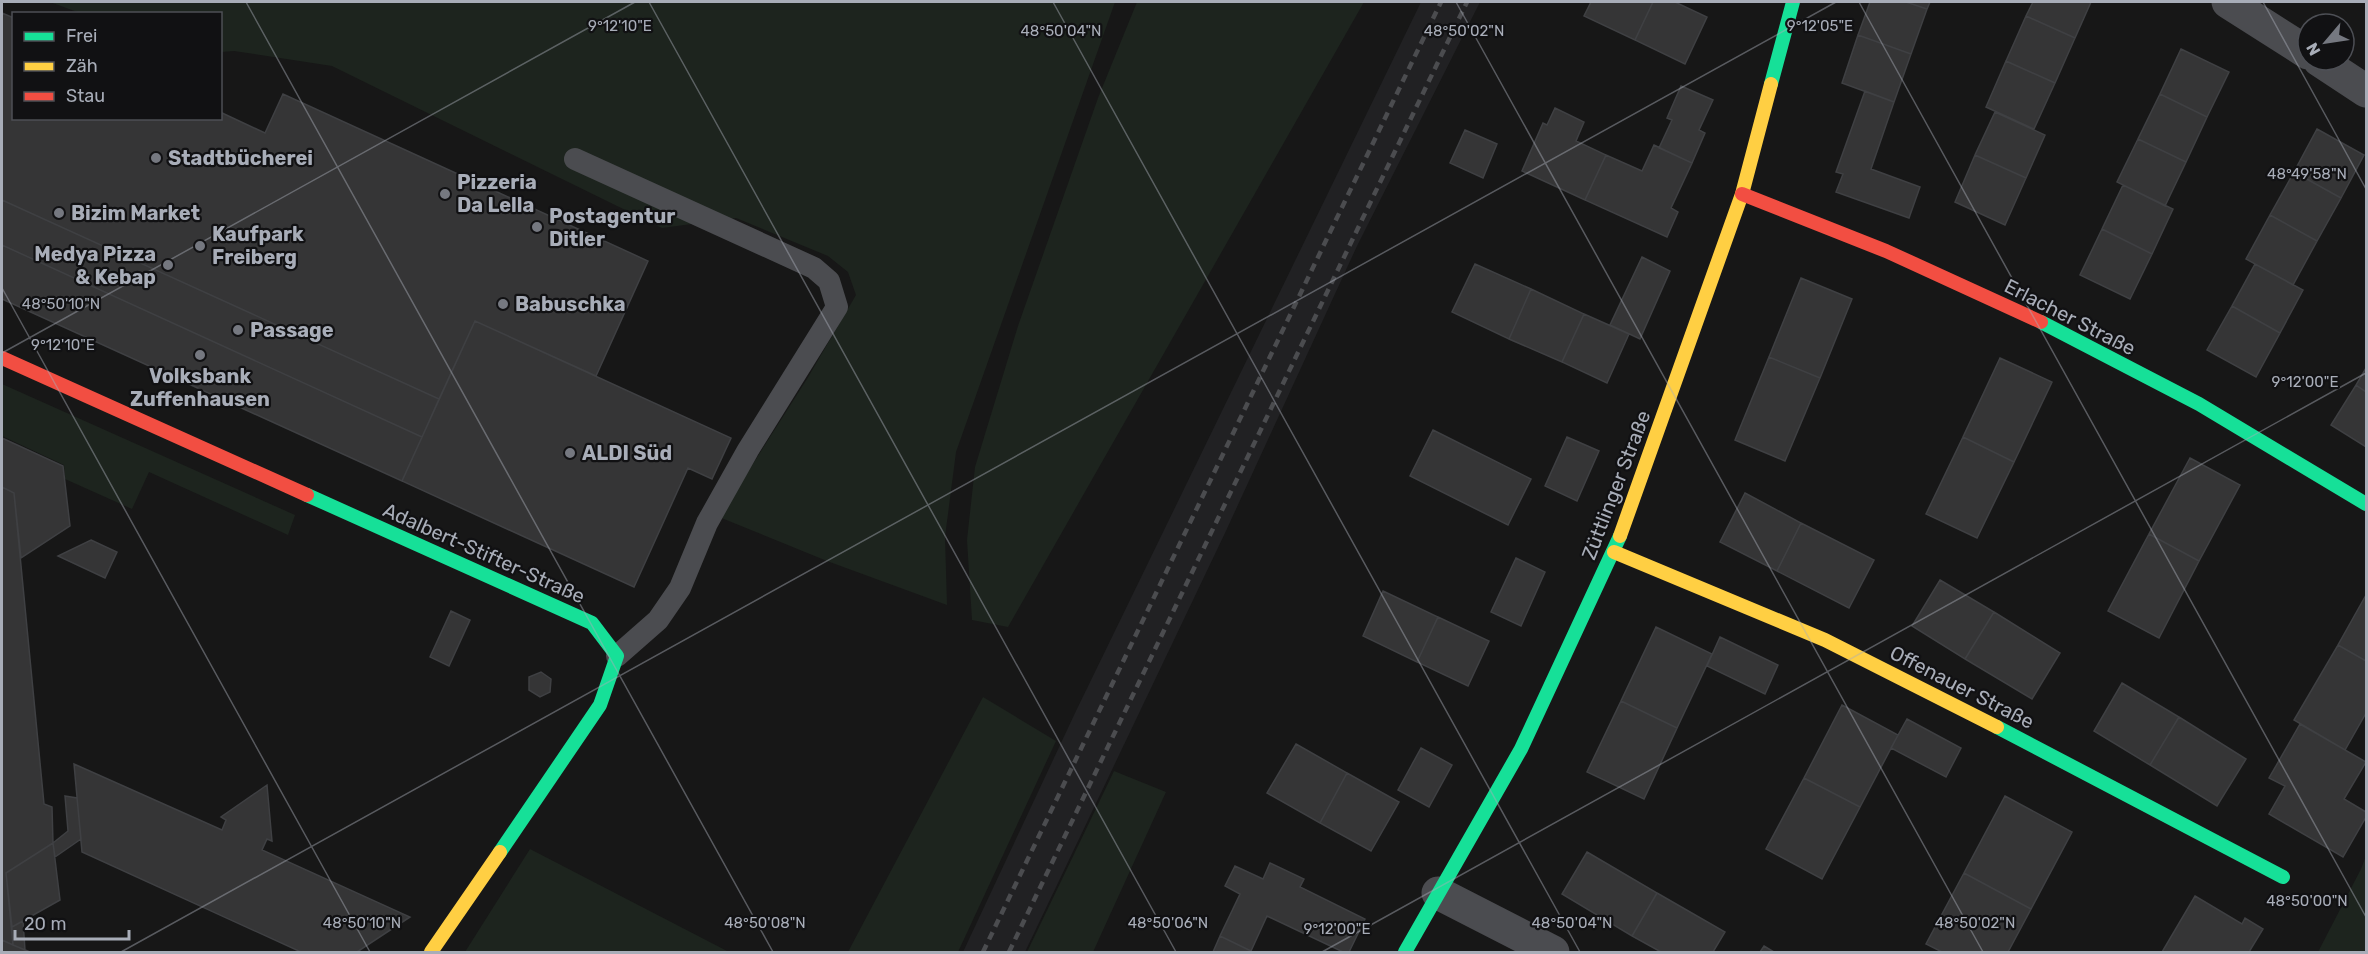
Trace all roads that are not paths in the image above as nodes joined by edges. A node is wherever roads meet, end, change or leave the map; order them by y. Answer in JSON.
{"nodes":[{"id":1,"x":1793,"y":2,"type":"edge"},
{"id":2,"x":2228,"y":2,"type":"edge"},
{"id":3,"x":2296,"y":45,"type":"edge"},
{"id":4,"x":2338,"y":72,"type":"edge"},
{"id":5,"x":2367,"y":91,"type":"edge"},
{"id":6,"x":575,"y":159,"type":"dead end"},
{"id":7,"x":1742,"y":194,"type":"junction"},
{"id":8,"x":2,"y":358,"type":"edge"},
{"id":9,"x":2367,"y":504,"type":"edge"},
{"id":10,"x":1614,"y":552,"type":"junction"},
{"id":11,"x":617,"y":656,"type":"junction"},
{"id":12,"x":2283,"y":877,"type":"dead end"},
{"id":13,"x":1438,"y":893,"type":"junction"},
{"id":14,"x":431,"y":952,"type":"edge"},
{"id":15,"x":1404,"y":952,"type":"edge"},
{"id":16,"x":1553,"y":952,"type":"edge"}],
"edges":[{"from":1,"to":7,"type":"street","name":"Züttlinger Straße"},
{"from":2,"to":3,"type":"street"},
{"from":4,"to":5,"type":"street"},
{"from":6,"to":11,"type":"lane"},
{"from":7,"to":9,"type":"street","name":"Erlacher Straße"},
{"from":7,"to":10,"type":"street","name":"Züttlinger Straße"},
{"from":8,"to":11,"type":"street","name":"Adalbert-Stifter-Straße"},
{"from":10,"to":12,"type":"street","name":"Offenauer Straße"},
{"from":10,"to":13,"type":"street","name":"Züttlinger Straße"},
{"from":11,"to":14,"type":"street"},
{"from":13,"to":15,"type":"street","name":"Züttlinger Straße"},
{"from":13,"to":16,"type":"street"}]}
